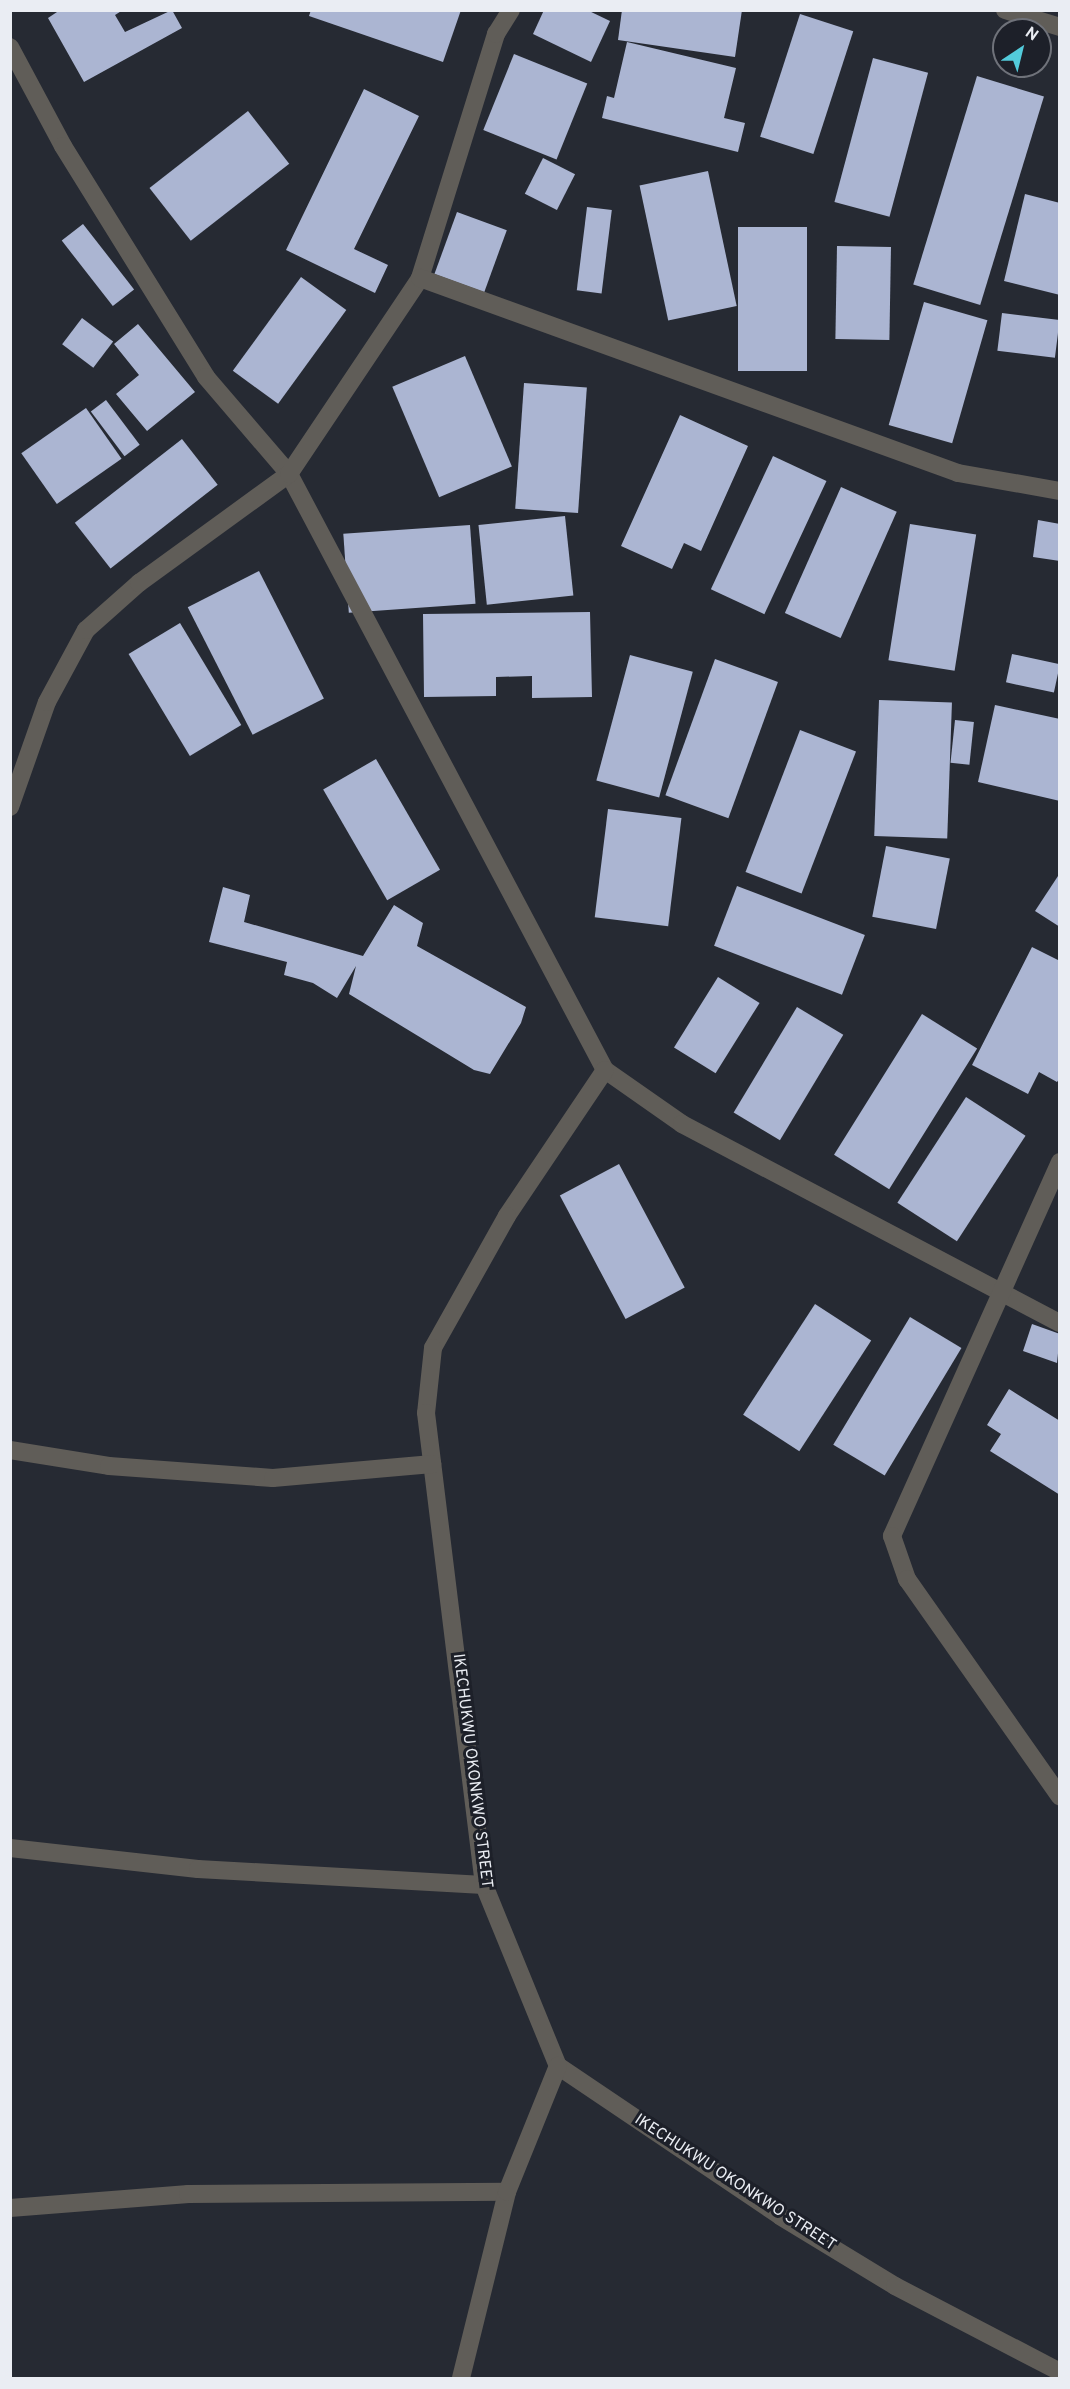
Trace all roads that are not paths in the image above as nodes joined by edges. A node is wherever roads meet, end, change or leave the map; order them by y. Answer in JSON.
{"nodes":[{"id":1,"x":510,"y":10,"type":"edge"},
{"id":2,"x":1005,"y":10,"type":"edge"},
{"id":3,"x":1059,"y":27,"type":"edge"},
{"id":4,"x":10,"y":47,"type":"edge"},
{"id":5,"x":420,"y":278,"type":"junction"},
{"id":6,"x":289,"y":474,"type":"junction"},
{"id":7,"x":1059,"y":491,"type":"edge"},
{"id":8,"x":10,"y":807,"type":"edge"},
{"id":9,"x":605,"y":1070,"type":"junction"},
{"id":10,"x":1059,"y":1162,"type":"edge"},
{"id":11,"x":1001,"y":1295,"type":"junction"},
{"id":12,"x":1059,"y":1323,"type":"edge"},
{"id":13,"x":10,"y":1450,"type":"edge"},
{"id":14,"x":432,"y":1464,"type":"junction"},
{"id":15,"x":1059,"y":1797,"type":"edge"},
{"id":16,"x":10,"y":1848,"type":"edge"},
{"id":17,"x":484,"y":1886,"type":"junction"},
{"id":18,"x":558,"y":2066,"type":"junction"},
{"id":19,"x":507,"y":2192,"type":"junction"},
{"id":20,"x":10,"y":2208,"type":"edge"},
{"id":21,"x":1059,"y":2372,"type":"edge"},
{"id":22,"x":461,"y":2379,"type":"edge"}],
"edges":[{"from":1,"to":5,"type":"street"},
{"from":2,"to":3,"type":"street"},
{"from":4,"to":6,"type":"street"},
{"from":5,"to":6,"type":"street"},
{"from":5,"to":7,"type":"street"},
{"from":6,"to":8,"type":"street"},
{"from":6,"to":9,"type":"street"},
{"from":9,"to":11,"type":"street"},
{"from":9,"to":14,"type":"street","name":"IKECHUKWU OKONKWO STREET"},
{"from":10,"to":11,"type":"street"},
{"from":11,"to":12,"type":"street"},
{"from":11,"to":15,"type":"street"},
{"from":13,"to":14,"type":"street"},
{"from":14,"to":17,"type":"street","name":"IKECHUKWU OKONKWO STREET"},
{"from":16,"to":17,"type":"street"},
{"from":17,"to":18,"type":"street","name":"IKECHUKWU OKONKWO STREET"},
{"from":18,"to":19,"type":"street"},
{"from":18,"to":21,"type":"street","name":"IKECHUKWU OKONKWO STREET"},
{"from":19,"to":20,"type":"street"},
{"from":19,"to":22,"type":"street"}]}
